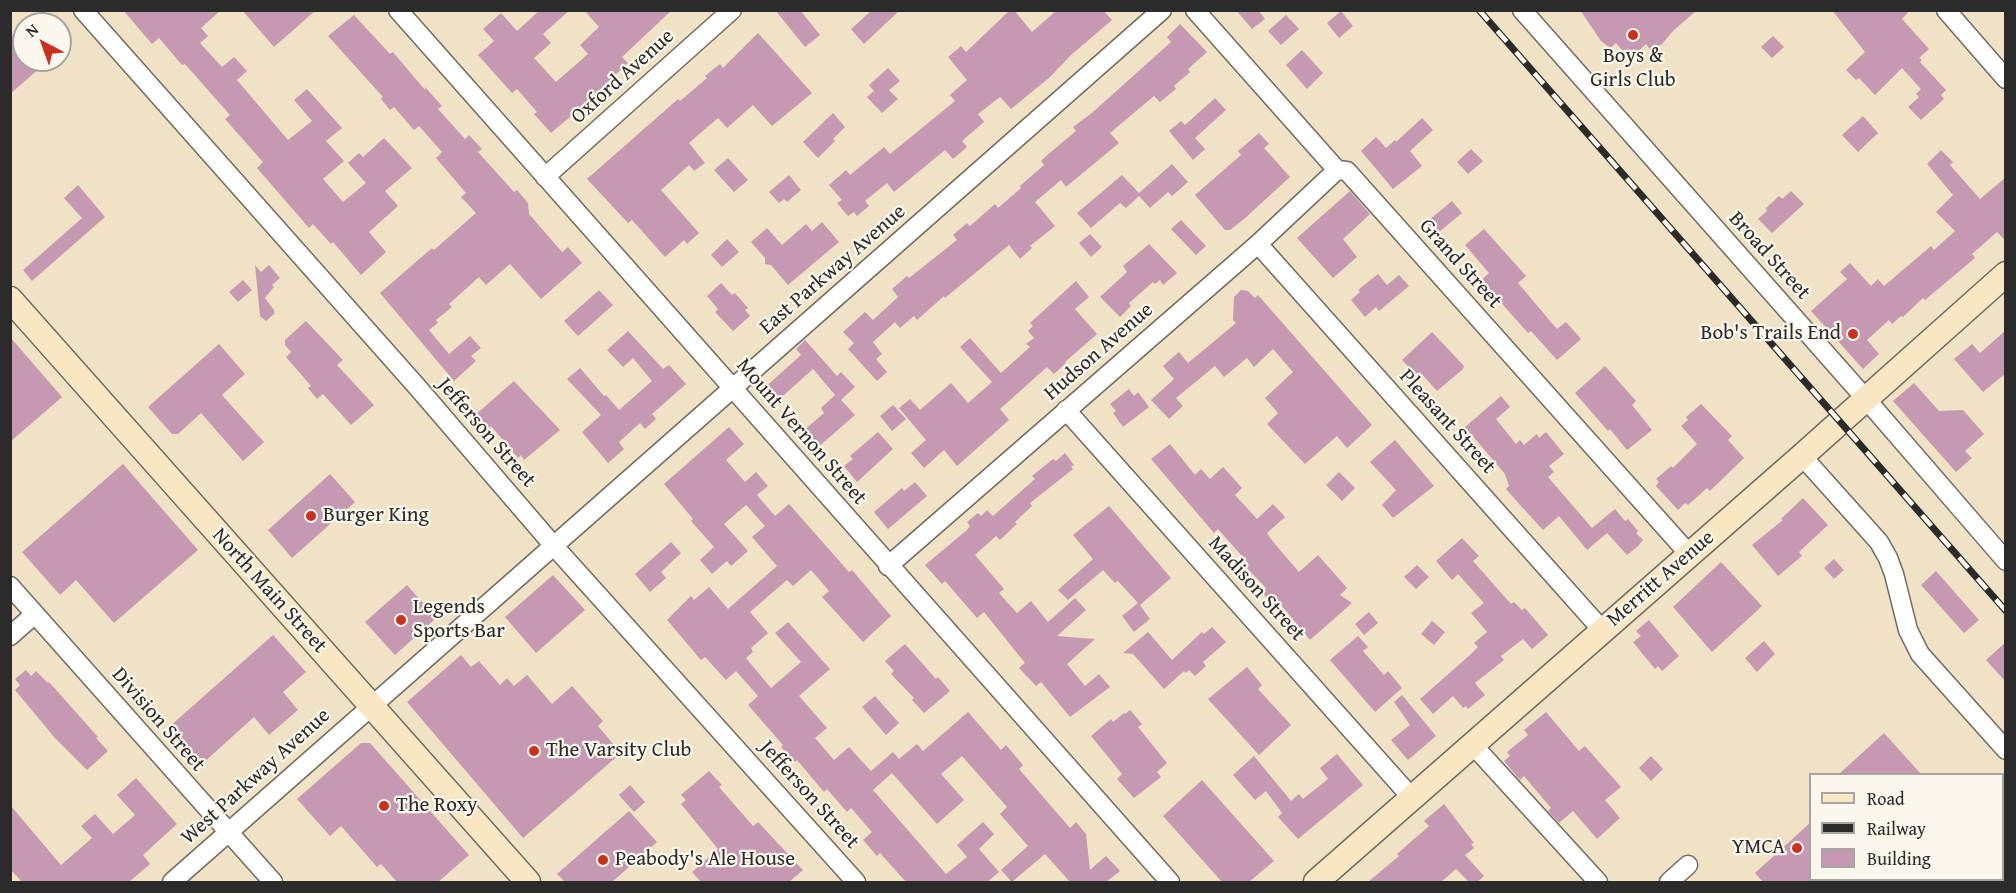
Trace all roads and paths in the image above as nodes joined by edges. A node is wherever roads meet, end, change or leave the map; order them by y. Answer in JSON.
{"nodes":[{"id":1,"x":83,"y":10,"type":"edge"},
{"id":2,"x":398,"y":10,"type":"edge"},
{"id":3,"x":732,"y":10,"type":"edge"},
{"id":4,"x":1162,"y":10,"type":"edge"},
{"id":5,"x":1195,"y":10,"type":"edge"},
{"id":6,"x":1522,"y":10,"type":"edge"},
{"id":7,"x":1946,"y":10,"type":"edge"},
{"id":8,"x":2006,"y":79,"type":"edge"},
{"id":9,"x":1336,"y":170,"type":"junction"},
{"id":10,"x":545,"y":177,"type":"junction"},
{"id":11,"x":1258,"y":244,"type":"junction"},
{"id":12,"x":2006,"y":274,"type":"edge"},
{"id":13,"x":10,"y":299,"type":"edge"},
{"id":14,"x":733,"y":389,"type":"junction"},
{"id":15,"x":1866,"y":399,"type":"junction"},
{"id":16,"x":1066,"y":410,"type":"junction"},
{"id":17,"x":1802,"y":456,"type":"junction"},
{"id":18,"x":553,"y":545,"type":"junction"},
{"id":19,"x":1689,"y":554,"type":"junction"},
{"id":20,"x":2006,"y":561,"type":"edge"},
{"id":21,"x":888,"y":566,"type":"junction"},
{"id":22,"x":10,"y":586,"type":"edge"},
{"id":23,"x":35,"y":614,"type":"junction"},
{"id":24,"x":1603,"y":631,"type":"junction"},
{"id":25,"x":10,"y":636,"type":"edge"},
{"id":26,"x":371,"y":706,"type":"junction"},
{"id":27,"x":1473,"y":745,"type":"junction"},
{"id":28,"x":2006,"y":750,"type":"edge"},
{"id":29,"x":1412,"y":798,"type":"junction"},
{"id":30,"x":227,"y":833,"type":"junction"},
{"id":31,"x":1688,"y":865,"type":"dead end"},
{"id":32,"x":172,"y":882,"type":"edge"},
{"id":33,"x":273,"y":882,"type":"edge"},
{"id":34,"x":528,"y":882,"type":"edge"},
{"id":35,"x":856,"y":882,"type":"edge"},
{"id":36,"x":1170,"y":882,"type":"edge"},
{"id":37,"x":1316,"y":882,"type":"edge"},
{"id":38,"x":1598,"y":882,"type":"edge"},
{"id":39,"x":1669,"y":882,"type":"edge"}],
"edges":[{"from":1,"to":18,"type":"street","name":"Jefferson Street"},
{"from":2,"to":10,"type":"street","name":"Mount Vernon Street"},
{"from":3,"to":10,"type":"street","name":"Oxford Avenue"},
{"from":4,"to":14,"type":"street","name":"East Parkway Avenue"},
{"from":5,"to":9,"type":"street","name":"Grand Street"},
{"from":6,"to":15,"type":"street","name":"Broad Street"},
{"from":7,"to":8,"type":"street"},
{"from":9,"to":11,"type":"street","name":"Hudson Avenue"},
{"from":9,"to":19,"type":"street","name":"Grand Street"},
{"from":10,"to":14,"type":"street","name":"Mount Vernon Street"},
{"from":11,"to":16,"type":"street","name":"Hudson Avenue"},
{"from":11,"to":24,"type":"street","name":"Pleasant Street"},
{"from":12,"to":15,"type":"street","name":"Merritt Avenue"},
{"from":13,"to":26,"type":"street","name":"North Main Street"},
{"from":14,"to":18,"type":"street","name":"East Parkway Avenue"},
{"from":14,"to":21,"type":"street","name":"Mount Vernon Street"},
{"from":15,"to":17,"type":"street","name":"Merritt Avenue"},
{"from":15,"to":20,"type":"street","name":"Broad Street"},
{"from":16,"to":21,"type":"street","name":"Hudson Avenue"},
{"from":16,"to":29,"type":"street","name":"Madison Street"},
{"from":17,"to":19,"type":"street","name":"Merritt Avenue"},
{"from":17,"to":28,"type":"street"},
{"from":18,"to":26,"type":"street","name":"East Parkway Avenue"},
{"from":18,"to":35,"type":"street","name":"Jefferson Street"},
{"from":19,"to":24,"type":"street","name":"Merritt Avenue"},
{"from":21,"to":36,"type":"street","name":"Mount Vernon Street"},
{"from":22,"to":23,"type":"street","name":"Division Street"},
{"from":23,"to":25,"type":"street"},
{"from":23,"to":30,"type":"street","name":"Division Street"},
{"from":24,"to":27,"type":"street","name":"Merritt Avenue"},
{"from":26,"to":30,"type":"street","name":"West Parkway Avenue"},
{"from":26,"to":34,"type":"street","name":"North Main Street"},
{"from":27,"to":29,"type":"street","name":"Merritt Avenue"},
{"from":27,"to":38,"type":"street"},
{"from":29,"to":37,"type":"street","name":"Merritt Avenue"},
{"from":30,"to":32,"type":"street","name":"West Parkway Avenue"},
{"from":30,"to":33,"type":"street","name":"Division Street"},
{"from":31,"to":39,"type":"street"}]}
